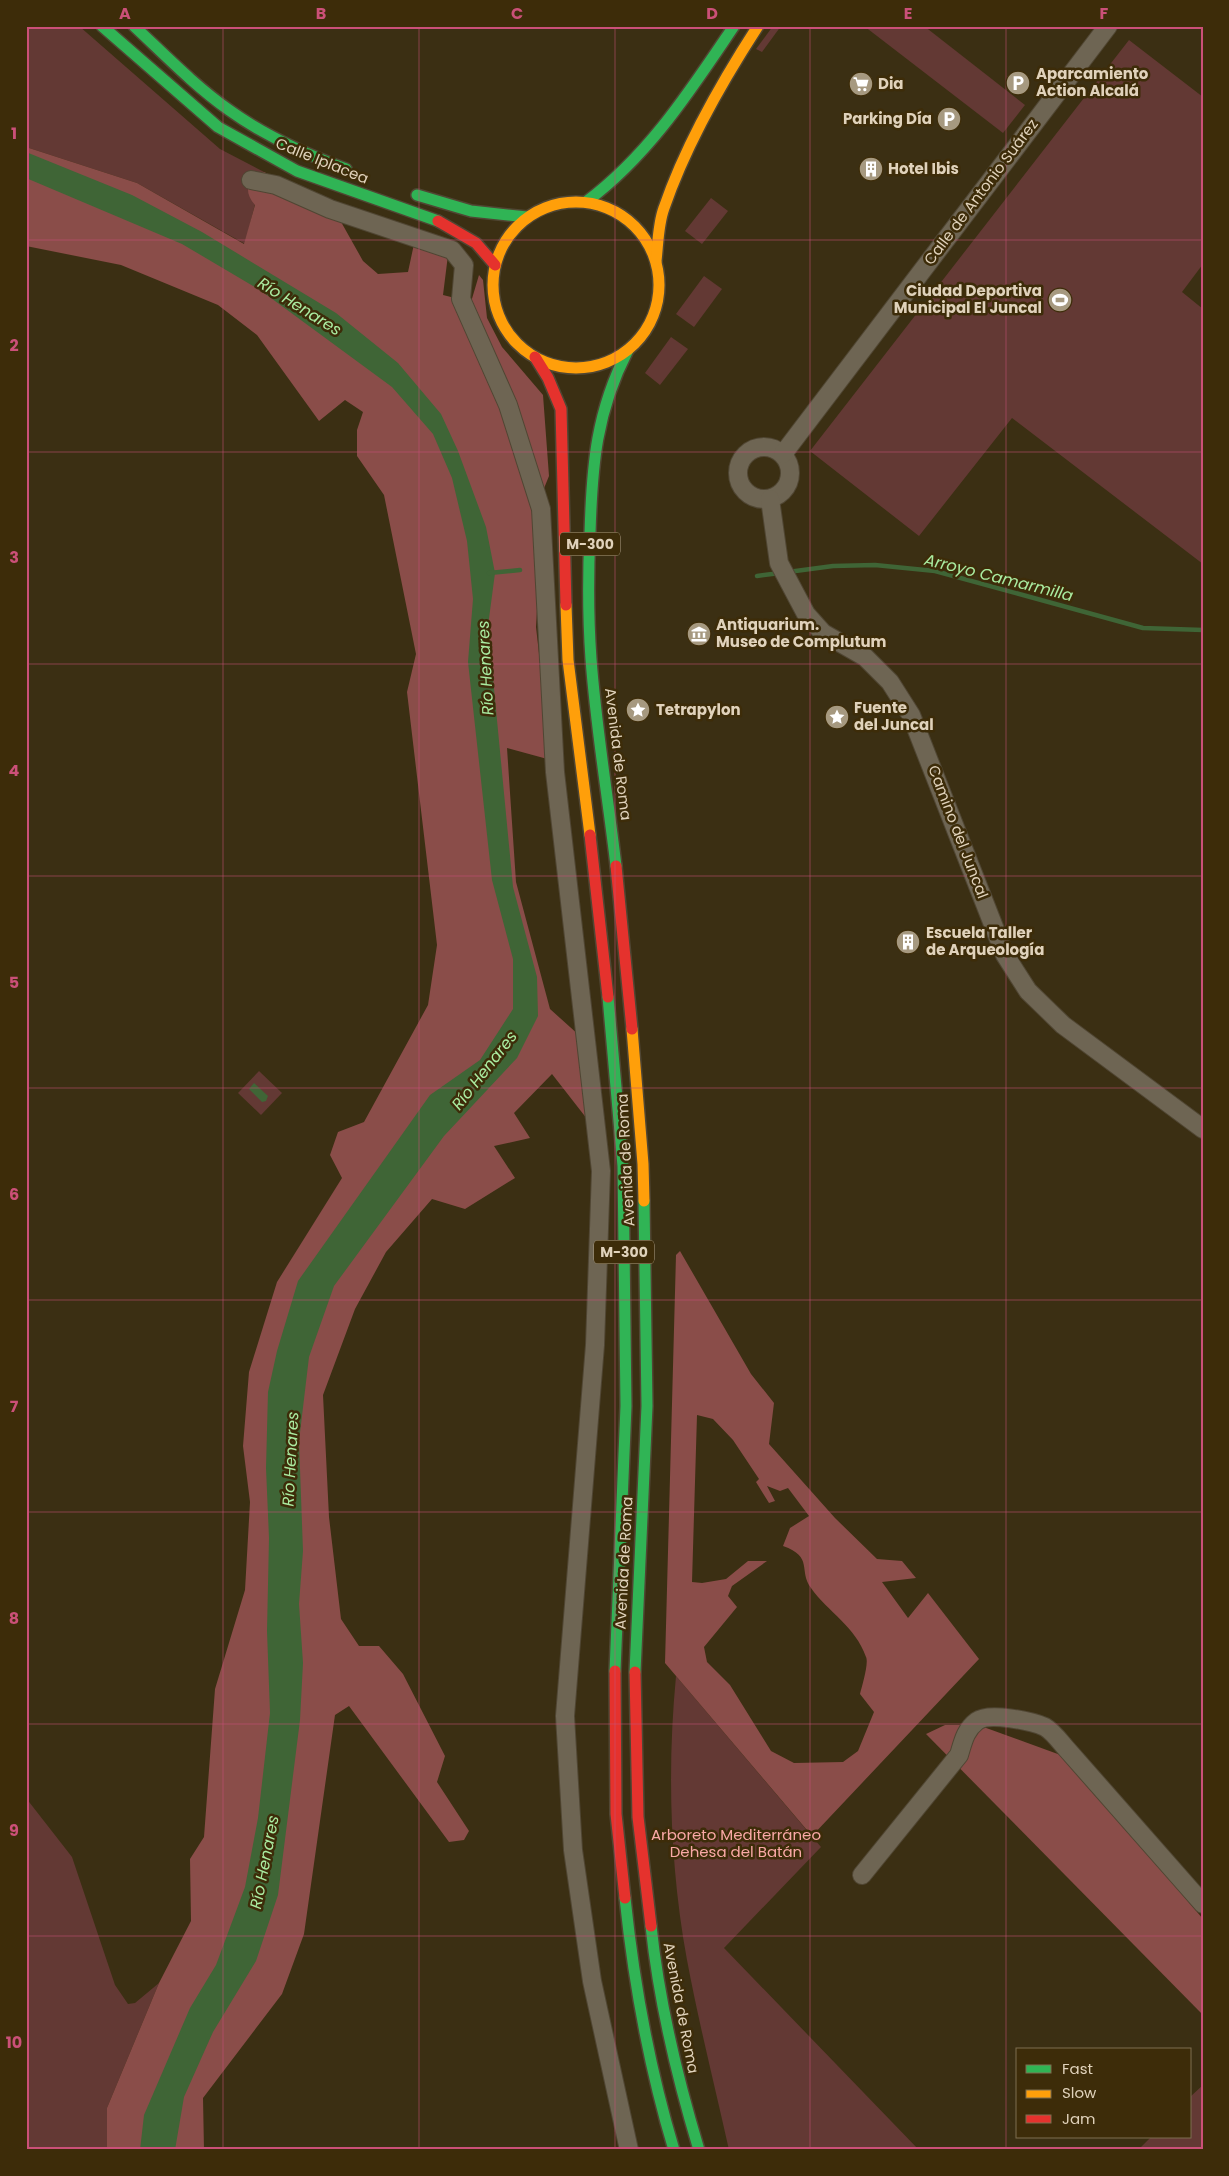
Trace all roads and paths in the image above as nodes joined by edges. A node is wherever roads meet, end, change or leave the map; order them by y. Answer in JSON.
{"nodes":[{"id":1,"x":102,"y":26,"type":"edge"},
{"id":2,"x":134,"y":26,"type":"edge"},
{"id":3,"x":734,"y":26,"type":"edge"},
{"id":4,"x":758,"y":26,"type":"edge"},
{"id":5,"x":1108,"y":26,"type":"edge"},
{"id":6,"x":353,"y":172,"type":"dead end"},
{"id":7,"x":251,"y":180,"type":"dead end"},
{"id":8,"x":406,"y":191,"type":"dead end"},
{"id":9,"x":586,"y":202,"type":"junction"},
{"id":10,"x":527,"y":217,"type":"junction"},
{"id":11,"x":656,"y":261,"type":"junction"},
{"id":12,"x":495,"y":265,"type":"junction"},
{"id":13,"x":628,"y":350,"type":"junction"},
{"id":14,"x":535,"y":357,"type":"junction"},
{"id":15,"x":783,"y":454,"type":"junction"},
{"id":16,"x":770,"y":499,"type":"junction"},
{"id":17,"x":1203,"y":1129,"type":"edge"},
{"id":18,"x":862,"y":1875,"type":"dead end"},
{"id":19,"x":1203,"y":1904,"type":"edge"},
{"id":20,"x":629,"y":2150,"type":"edge"},
{"id":21,"x":674,"y":2150,"type":"edge"},
{"id":22,"x":699,"y":2150,"type":"edge"}],
"edges":[{"from":1,"to":12,"type":"main road","name":"Calle Iplacea"},
{"from":2,"to":6,"type":"main road","name":"Calle Iplacea"},
{"from":3,"to":9,"type":"main road"},
{"from":4,"to":11,"type":"main road","number":"M-300"},
{"from":5,"to":15,"type":"street","name":"Calle de Antonio Suárez"},
{"from":7,"to":20,"type":"street"},
{"from":8,"to":10,"type":"main road"},
{"from":9,"to":10,"type":"main road","number":"M-300"},
{"from":9,"to":11,"type":"main road","number":"M-300"},
{"from":10,"to":12,"type":"main road","number":"M-300"},
{"from":11,"to":13,"type":"main road","number":"M-300"},
{"from":12,"to":14,"type":"main road","number":"M-300"},
{"from":13,"to":14,"type":"main road","number":"M-300"},
{"from":13,"to":22,"type":"main road","name":"Avenida de Roma","number":"M-300"},
{"from":14,"to":21,"type":"main road","name":"Avenida de Roma","number":"M-300"},
{"from":15,"to":16,"type":"street"},
{"from":15,"to":16,"type":"street"},
{"from":16,"to":17,"type":"street","name":"Camino del Juncal"},
{"from":18,"to":19,"type":"street"}]}
